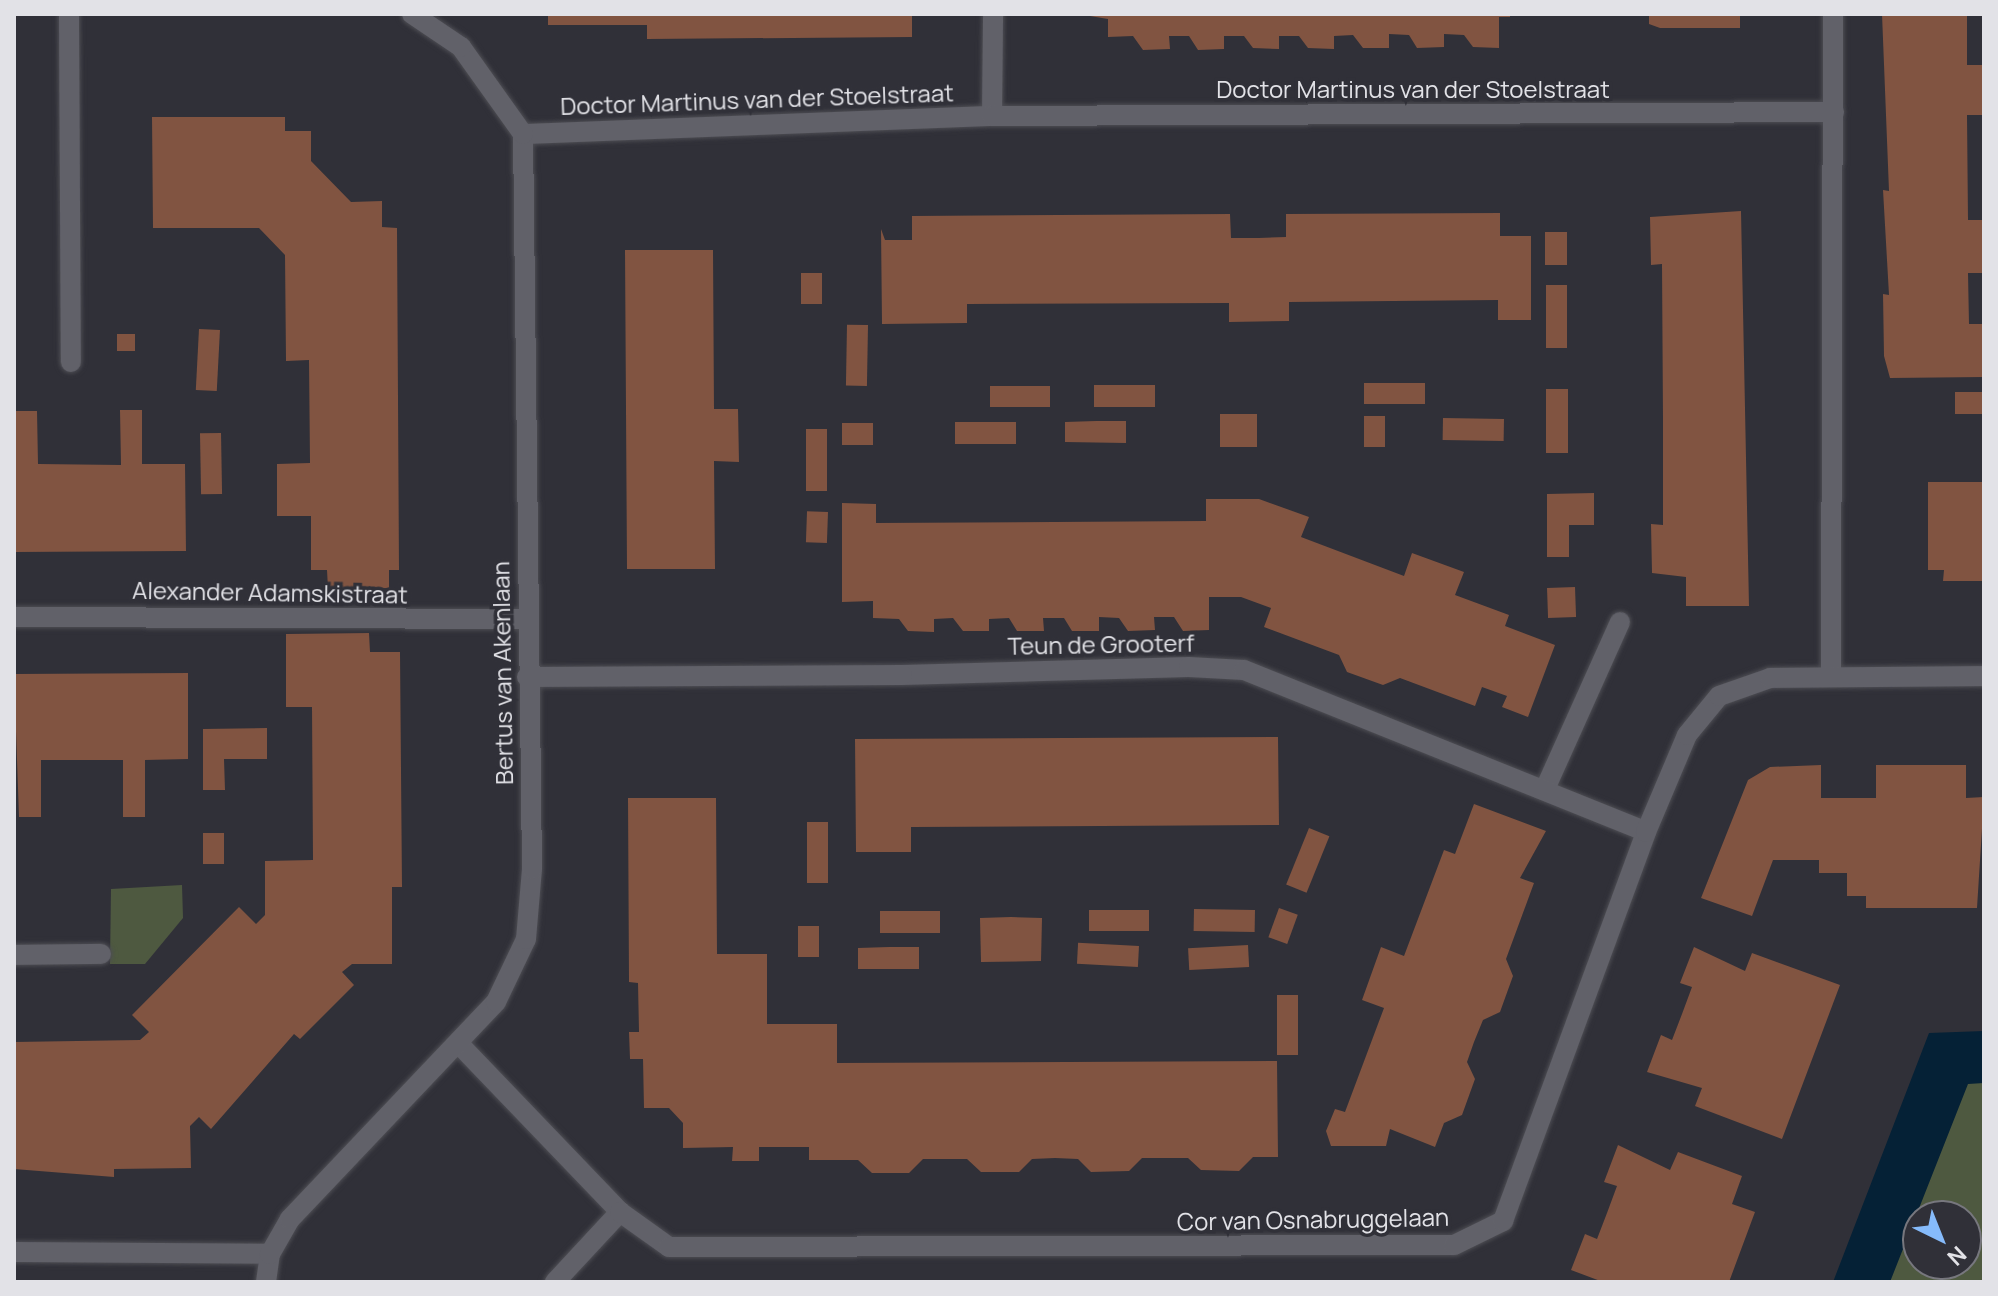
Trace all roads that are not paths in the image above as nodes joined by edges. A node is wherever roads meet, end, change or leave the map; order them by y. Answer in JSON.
{"nodes":[{"id":1,"x":69,"y":14,"type":"edge"},
{"id":2,"x":412,"y":14,"type":"edge"},
{"id":3,"x":993,"y":14,"type":"edge"},
{"id":4,"x":1833,"y":14,"type":"edge"},
{"id":5,"x":1834,"y":112,"type":"junction"},
{"id":6,"x":992,"y":116,"type":"junction"},
{"id":7,"x":523,"y":134,"type":"junction"},
{"id":8,"x":71,"y":362,"type":"dead end"},
{"id":9,"x":14,"y":617,"type":"edge"},
{"id":10,"x":526,"y":619,"type":"junction"},
{"id":11,"x":1620,"y":622,"type":"dead end"},
{"id":12,"x":1831,"y":675,"type":"junction"},
{"id":13,"x":1984,"y":676,"type":"edge"},
{"id":14,"x":527,"y":677,"type":"junction"},
{"id":15,"x":1545,"y":789,"type":"junction"},
{"id":16,"x":1646,"y":832,"type":"junction"},
{"id":17,"x":101,"y":954,"type":"dead end"},
{"id":18,"x":14,"y":955,"type":"edge"},
{"id":19,"x":459,"y":1044,"type":"junction"},
{"id":20,"x":620,"y":1212,"type":"junction"},
{"id":21,"x":14,"y":1252,"type":"edge"},
{"id":22,"x":270,"y":1254,"type":"junction"},
{"id":23,"x":266,"y":1282,"type":"edge"},
{"id":24,"x":555,"y":1282,"type":"edge"}],
"edges":[{"from":1,"to":8,"type":"street"},
{"from":2,"to":7,"type":"street"},
{"from":3,"to":6,"type":"street"},
{"from":4,"to":5,"type":"street"},
{"from":5,"to":6,"type":"street","name":"Doctor Martinus van der Stoelstraat"},
{"from":5,"to":12,"type":"street"},
{"from":6,"to":7,"type":"street","name":"Doctor Martinus van der Stoelstraat"},
{"from":7,"to":10,"type":"street","name":"Bertus van Akenlaan"},
{"from":9,"to":10,"type":"street","name":"Alexander Adamskistraat"},
{"from":10,"to":14,"type":"street","name":"Bertus van Akenlaan"},
{"from":11,"to":15,"type":"street"},
{"from":12,"to":13,"type":"street","name":"Cor van Osnabruggelaan"},
{"from":12,"to":16,"type":"street","name":"Cor van Osnabruggelaan"},
{"from":14,"to":15,"type":"street","name":"Teun de Grooterf"},
{"from":14,"to":19,"type":"street","name":"Bertus van Akenlaan"},
{"from":15,"to":16,"type":"street","name":"Teun de Grooterf"},
{"from":16,"to":20,"type":"street","name":"Cor van Osnabruggelaan"},
{"from":17,"to":18,"type":"street"},
{"from":19,"to":20,"type":"street","name":"Cor van Osnabruggelaan"},
{"from":19,"to":22,"type":"street","name":"Bertus van Akenlaan"},
{"from":20,"to":24,"type":"street"},
{"from":21,"to":22,"type":"street"},
{"from":22,"to":23,"type":"street","name":"Bertus van Akenlaan"}]}
